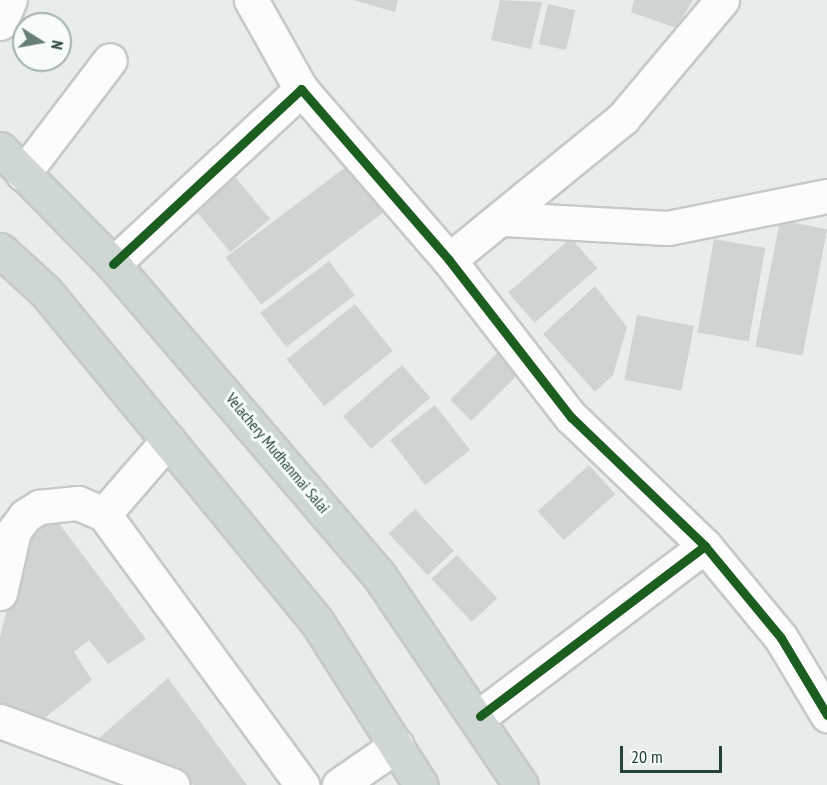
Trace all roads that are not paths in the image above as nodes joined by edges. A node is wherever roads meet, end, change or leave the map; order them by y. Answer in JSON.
{"nodes":[{"id":1,"x":10,"y":0,"type":"edge"},
{"id":2,"x":251,"y":0,"type":"edge"},
{"id":3,"x":722,"y":0,"type":"edge"},
{"id":4,"x":0,"y":23,"type":"edge"},
{"id":5,"x":110,"y":60,"type":"dead end"},
{"id":6,"x":301,"y":89,"type":"junction"},
{"id":7,"x":0,"y":149,"type":"edge"},
{"id":8,"x":23,"y":174,"type":"junction"},
{"id":9,"x":827,"y":196,"type":"edge"},
{"id":10,"x":505,"y":219,"type":"junction"},
{"id":11,"x":0,"y":249,"type":"edge"},
{"id":12,"x":449,"y":260,"type":"junction"},
{"id":13,"x":113,"y":264,"type":"junction"},
{"id":14,"x":168,"y":440,"type":"junction"},
{"id":15,"x":104,"y":514,"type":"junction"},
{"id":16,"x":705,"y":546,"type":"junction"},
{"id":17,"x":0,"y":593,"type":"edge"},
{"id":18,"x":827,"y":715,"type":"edge"},
{"id":19,"x":480,"y":716,"type":"junction"},
{"id":20,"x":0,"y":721,"type":"edge"},
{"id":21,"x":397,"y":745,"type":"junction"},
{"id":22,"x":172,"y":785,"type":"edge"},
{"id":23,"x":302,"y":785,"type":"edge"},
{"id":24,"x":339,"y":785,"type":"edge"},
{"id":25,"x":421,"y":785,"type":"edge"},
{"id":26,"x":521,"y":785,"type":"edge"}],
"edges":[{"from":1,"to":4,"type":"street"},
{"from":2,"to":6,"type":"street"},
{"from":3,"to":10,"type":"street"},
{"from":5,"to":8,"type":"street"},
{"from":6,"to":12,"type":"street"},
{"from":6,"to":13,"type":"street"},
{"from":7,"to":8,"type":"main road","name":"Velachery Mudhanmai Salai"},
{"from":8,"to":13,"type":"main road","name":"Velachery Mudhanmai Salai"},
{"from":9,"to":10,"type":"street"},
{"from":10,"to":12,"type":"street"},
{"from":11,"to":14,"type":"main road"},
{"from":12,"to":16,"type":"street"},
{"from":13,"to":19,"type":"main road","name":"Velachery Mudhanmai Salai"},
{"from":14,"to":15,"type":"street"},
{"from":14,"to":21,"type":"main road"},
{"from":15,"to":17,"type":"street"},
{"from":15,"to":23,"type":"street"},
{"from":16,"to":18,"type":"street"},
{"from":16,"to":19,"type":"street"},
{"from":19,"to":26,"type":"main road","name":"Velachery Mudhanmai Salai"},
{"from":20,"to":22,"type":"street"},
{"from":21,"to":24,"type":"street"},
{"from":21,"to":25,"type":"main road"}]}
